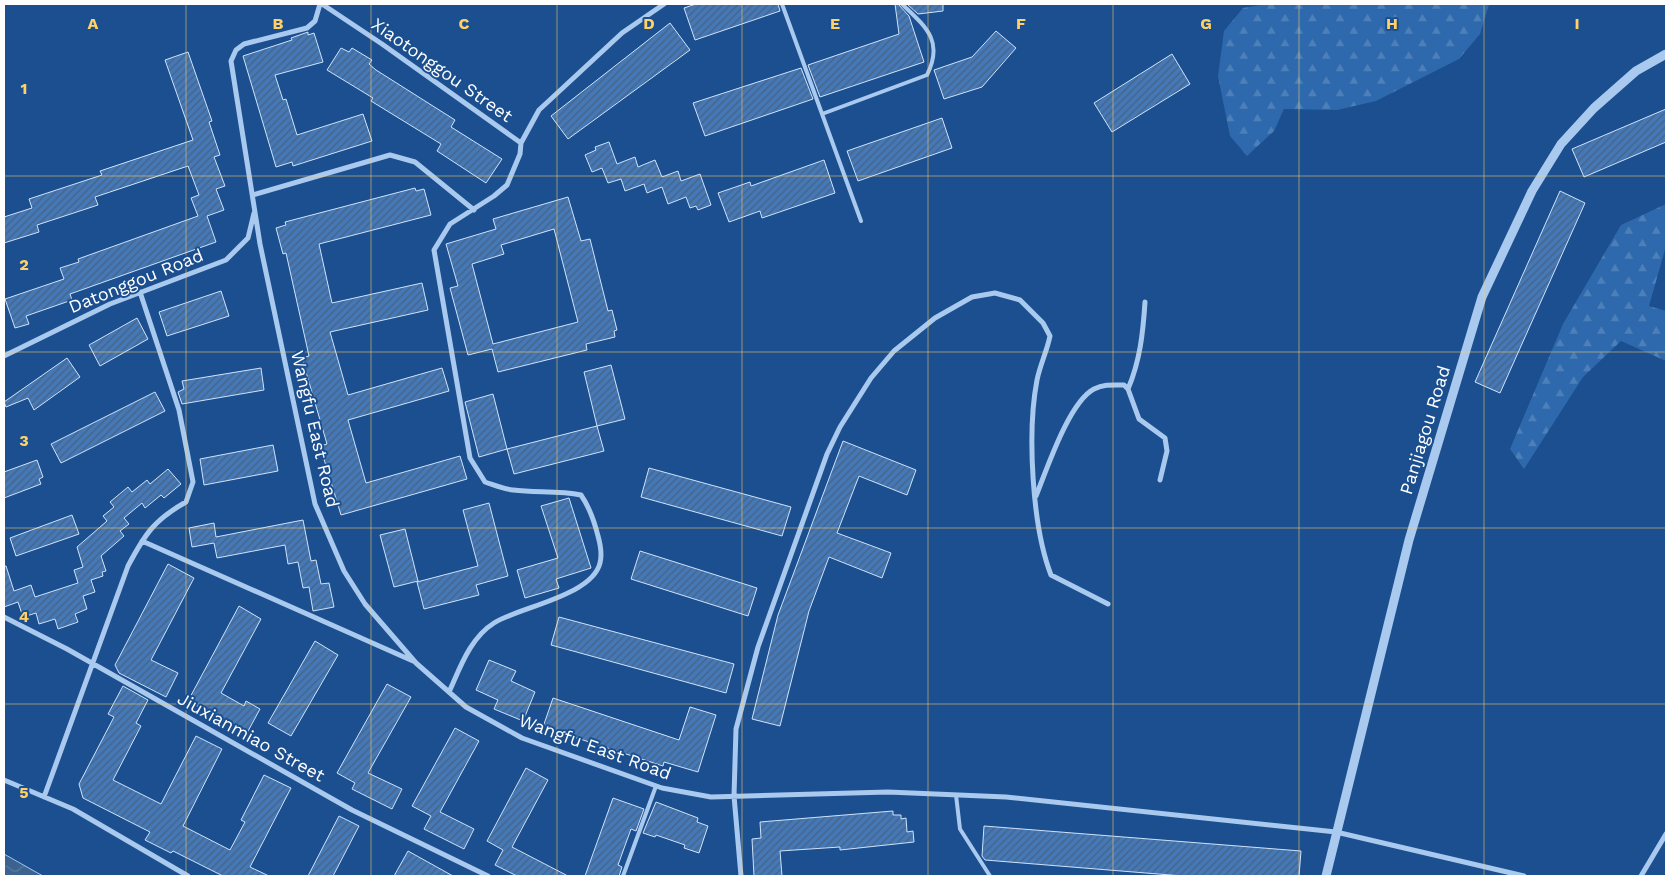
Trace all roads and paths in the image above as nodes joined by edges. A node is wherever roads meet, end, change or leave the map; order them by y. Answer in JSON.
{"nodes":[{"id":1,"x":321,"y":4,"type":"edge"},
{"id":2,"x":664,"y":4,"type":"edge"},
{"id":3,"x":782,"y":4,"type":"edge"},
{"id":4,"x":902,"y":4,"type":"edge"},
{"id":5,"x":1666,"y":54,"type":"edge"},
{"id":6,"x":822,"y":114,"type":"junction"},
{"id":7,"x":521,"y":143,"type":"junction"},
{"id":8,"x":253,"y":195,"type":"junction"},
{"id":9,"x":255,"y":210,"type":"junction"},
{"id":10,"x":474,"y":210,"type":"junction"},
{"id":11,"x":861,"y":221,"type":"dead end"},
{"id":12,"x":140,"y":292,"type":"junction"},
{"id":13,"x":1145,"y":302,"type":"dead end"},
{"id":14,"x":4,"y":356,"type":"edge"},
{"id":15,"x":1128,"y":389,"type":"junction"},
{"id":16,"x":1160,"y":480,"type":"dead end"},
{"id":17,"x":1036,"y":497,"type":"junction"},
{"id":18,"x":142,"y":540,"type":"junction"},
{"id":19,"x":1108,"y":604,"type":"dead end"},
{"id":20,"x":4,"y":618,"type":"edge"},
{"id":21,"x":416,"y":662,"type":"junction"},
{"id":22,"x":93,"y":664,"type":"junction"},
{"id":23,"x":449,"y":692,"type":"junction"},
{"id":24,"x":4,"y":780,"type":"edge"},
{"id":25,"x":656,"y":786,"type":"junction"},
{"id":26,"x":956,"y":795,"type":"junction"},
{"id":27,"x":734,"y":796,"type":"junction"},
{"id":28,"x":44,"y":797,"type":"junction"},
{"id":29,"x":1336,"y":832,"type":"junction"},
{"id":30,"x":1666,"y":834,"type":"edge"},
{"id":31,"x":188,"y":876,"type":"edge"},
{"id":32,"x":488,"y":876,"type":"edge"},
{"id":33,"x":622,"y":876,"type":"edge"},
{"id":34,"x":741,"y":876,"type":"edge"},
{"id":35,"x":990,"y":876,"type":"edge"},
{"id":36,"x":1326,"y":876,"type":"edge"},
{"id":37,"x":1524,"y":876,"type":"edge"},
{"id":38,"x":1641,"y":876,"type":"edge"}],
"edges":[{"from":1,"to":7,"type":"street","name":"Xiaotonggou Street"},
{"from":1,"to":8,"type":"street","name":"Wangfu East Road"},
{"from":2,"to":7,"type":"street"},
{"from":3,"to":6,"type":"lane"},
{"from":4,"to":6,"type":"lane"},
{"from":5,"to":29,"type":"street","name":"Panjiagou Road"},
{"from":6,"to":11,"type":"lane"},
{"from":7,"to":10,"type":"street"},
{"from":8,"to":9,"type":"street","name":"Wangfu East Road"},
{"from":8,"to":10,"type":"street"},
{"from":9,"to":12,"type":"street","name":"Datonggou Road"},
{"from":9,"to":21,"type":"street","name":"Wangfu East Road"},
{"from":10,"to":23,"type":"street"},
{"from":12,"to":14,"type":"street","name":"Datonggou Road"},
{"from":12,"to":18,"type":"street"},
{"from":13,"to":15,"type":"street"},
{"from":15,"to":16,"type":"street"},
{"from":15,"to":17,"type":"street"},
{"from":17,"to":19,"type":"street"},
{"from":17,"to":27,"type":"street"},
{"from":18,"to":21,"type":"street"},
{"from":18,"to":22,"type":"street"},
{"from":20,"to":22,"type":"street","name":"Jiuxianmiao Street"},
{"from":21,"to":23,"type":"street","name":"Wangfu East Road"},
{"from":22,"to":28,"type":"street"},
{"from":22,"to":32,"type":"street","name":"Jiuxianmiao Street"},
{"from":23,"to":25,"type":"street","name":"Wangfu East Road"},
{"from":24,"to":28,"type":"street"},
{"from":25,"to":27,"type":"street","name":"Wangfu East Road"},
{"from":25,"to":33,"type":"lane"},
{"from":26,"to":27,"type":"street","name":"Wangfu East Road"},
{"from":26,"to":29,"type":"street","name":"Wangfu East Road"},
{"from":26,"to":35,"type":"lane"},
{"from":27,"to":34,"type":"street"},
{"from":28,"to":31,"type":"street"},
{"from":29,"to":36,"type":"street","name":"Panjiagou Road"},
{"from":29,"to":37,"type":"street","name":"Wangfu East Road"},
{"from":30,"to":38,"type":"street"}]}
